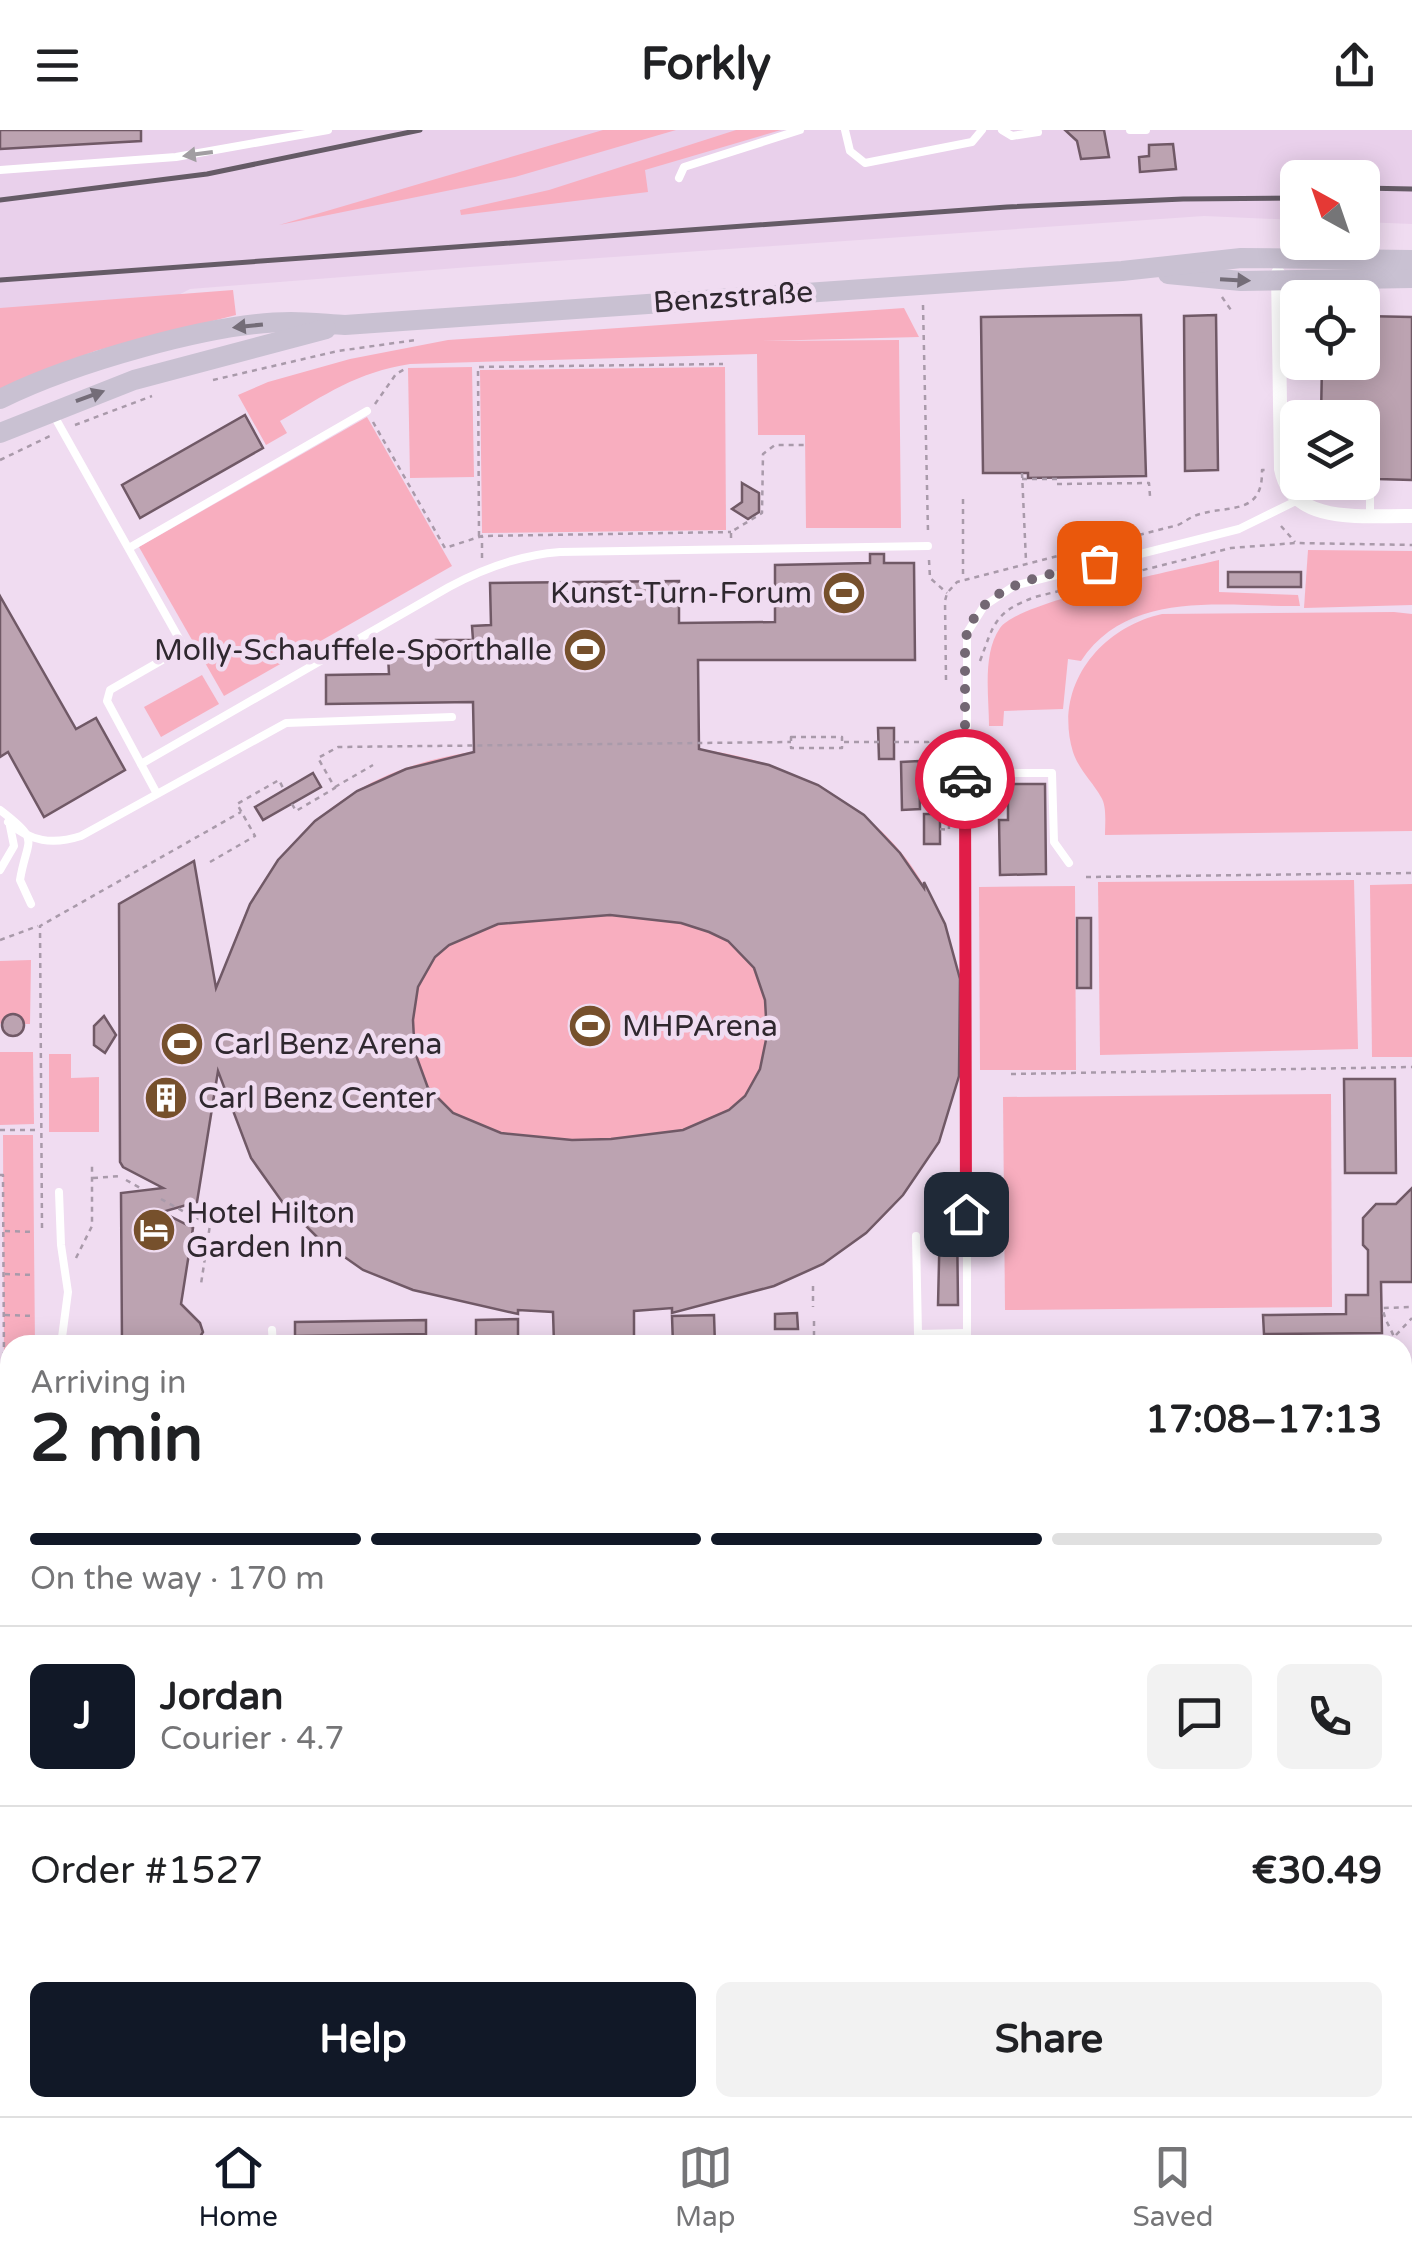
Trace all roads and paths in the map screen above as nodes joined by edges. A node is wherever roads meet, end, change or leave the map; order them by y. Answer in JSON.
{"nodes":[{"id":1,"x":328,"y":130,"type":"edge"},
{"id":2,"x":800,"y":130,"type":"edge"},
{"id":3,"x":845,"y":130,"type":"edge"},
{"id":4,"x":982,"y":130,"type":"edge"},
{"id":5,"x":1002,"y":130,"type":"edge"},
{"id":6,"x":1130,"y":130,"type":"edge"},
{"id":7,"x":1146,"y":130,"type":"edge"},
{"id":8,"x":1038,"y":132,"type":"edge"},
{"id":9,"x":0,"y":170,"type":"edge"},
{"id":10,"x":679,"y":178,"type":"dead end"},
{"id":11,"x":1278,"y":258,"type":"junction"},
{"id":12,"x":1412,"y":260,"type":"edge"},
{"id":13,"x":1122,"y":271,"type":"junction"},
{"id":14,"x":1412,"y":278,"type":"edge"},
{"id":15,"x":1278,"y":280,"type":"junction"},
{"id":16,"x":923,"y":284,"type":"junction"},
{"id":17,"x":1219,"y":291,"type":"dead end"},
{"id":18,"x":1233,"y":314,"type":"dead end"},
{"id":19,"x":345,"y":325,"type":"junction"},
{"id":20,"x":423,"y":340,"type":"dead end"},
{"id":21,"x":723,"y":364,"type":"dead end"},
{"id":22,"x":404,"y":369,"type":"dead end"},
{"id":23,"x":208,"y":381,"type":"dead end"},
{"id":24,"x":156,"y":394,"type":"dead end"},
{"id":25,"x":0,"y":399,"type":"edge"},
{"id":26,"x":52,"y":410,"type":"junction"},
{"id":27,"x":367,"y":411,"type":"junction"},
{"id":28,"x":1280,"y":418,"type":"edge"},
{"id":29,"x":62,"y":431,"type":"junction"},
{"id":30,"x":0,"y":433,"type":"edge"},
{"id":31,"x":797,"y":436,"type":"dead end"},
{"id":32,"x":797,"y":445,"type":"junction"},
{"id":33,"x":804,"y":445,"type":"dead end"},
{"id":34,"x":0,"y":460,"type":"edge"},
{"id":35,"x":1280,"y":469,"type":"edge"},
{"id":36,"x":1022,"y":473,"type":"dead end"},
{"id":37,"x":1022,"y":479,"type":"junction"},
{"id":38,"x":1150,"y":496,"type":"dead end"},
{"id":39,"x":963,"y":500,"type":"dead end"},
{"id":40,"x":1298,"y":500,"type":"joint"},
{"id":41,"x":1370,"y":500,"type":"edge"},
{"id":42,"x":1370,"y":515,"type":"junction"},
{"id":43,"x":1412,"y":516,"type":"edge"},
{"id":44,"x":732,"y":532,"type":"junction"},
{"id":45,"x":481,"y":536,"type":"junction"},
{"id":46,"x":1412,"y":545,"type":"edge"},
{"id":47,"x":928,"y":546,"type":"junction"},
{"id":48,"x":129,"y":548,"type":"junction"},
{"id":49,"x":731,"y":549,"type":"junction"},
{"id":50,"x":1026,"y":563,"type":"junction"},
{"id":51,"x":482,"y":570,"type":"junction"},
{"id":52,"x":963,"y":579,"type":"junction"},
{"id":53,"x":947,"y":593,"type":"junction"},
{"id":54,"x":946,"y":680,"type":"dead end"},
{"id":55,"x":965,"y":680,"type":"junction"},
{"id":56,"x":452,"y":717,"type":"dead end"},
{"id":57,"x":791,"y":742,"type":"junction"},
{"id":58,"x":842,"y":742,"type":"junction"},
{"id":59,"x":879,"y":742,"type":"dead end"},
{"id":60,"x":894,"y":742,"type":"dead end"},
{"id":61,"x":141,"y":764,"type":"junction"},
{"id":62,"x":373,"y":765,"type":"dead end"},
{"id":63,"x":965,"y":773,"type":"junction"},
{"id":64,"x":334,"y":787,"type":"junction"},
{"id":65,"x":919,"y":789,"type":"dead end"},
{"id":66,"x":929,"y":789,"type":"junction"},
{"id":67,"x":284,"y":790,"type":"dead end"},
{"id":68,"x":156,"y":792,"type":"junction"},
{"id":69,"x":292,"y":804,"type":"dead end"},
{"id":70,"x":241,"y":812,"type":"junction"},
{"id":71,"x":3,"y":814,"type":"edge"},
{"id":72,"x":940,"y":830,"type":"dead end"},
{"id":73,"x":28,"y":836,"type":"junction"},
{"id":74,"x":210,"y":862,"type":"dead end"},
{"id":75,"x":1069,"y":863,"type":"dead end"},
{"id":76,"x":0,"y":870,"type":"edge"},
{"id":77,"x":1412,"y":874,"type":"edge"},
{"id":78,"x":1086,"y":877,"type":"dead end"},
{"id":79,"x":31,"y":904,"type":"dead end"},
{"id":80,"x":40,"y":926,"type":"junction"},
{"id":81,"x":0,"y":940,"type":"edge"},
{"id":82,"x":1412,"y":1067,"type":"edge"},
{"id":83,"x":1012,"y":1074,"type":"dead end"},
{"id":84,"x":0,"y":1130,"type":"edge"},
{"id":85,"x":40,"y":1130,"type":"junction"},
{"id":86,"x":92,"y":1164,"type":"dead end"},
{"id":87,"x":0,"y":1175,"type":"edge"},
{"id":88,"x":120,"y":1176,"type":"dead end"},
{"id":89,"x":92,"y":1178,"type":"junction"},
{"id":90,"x":126,"y":1180,"type":"dead end"},
{"id":91,"x":142,"y":1189,"type":"dead end"},
{"id":92,"x":59,"y":1192,"type":"dead end"},
{"id":93,"x":161,"y":1199,"type":"dead end"},
{"id":94,"x":188,"y":1214,"type":"dead end"},
{"id":95,"x":195,"y":1217,"type":"dead end"},
{"id":96,"x":42,"y":1228,"type":"dead end"},
{"id":97,"x":3,"y":1231,"type":"junction"},
{"id":98,"x":35,"y":1232,"type":"dead end"},
{"id":99,"x":916,"y":1236,"type":"dead end"},
{"id":100,"x":4,"y":1274,"type":"junction"},
{"id":101,"x":35,"y":1276,"type":"dead end"},
{"id":102,"x":67,"y":1283,"type":"junction"},
{"id":103,"x":201,"y":1284,"type":"dead end"},
{"id":104,"x":814,"y":1286,"type":"dead end"},
{"id":105,"x":814,"y":1307,"type":"dead end"},
{"id":106,"x":1412,"y":1307,"type":"edge"},
{"id":107,"x":4,"y":1315,"type":"junction"},
{"id":108,"x":35,"y":1316,"type":"dead end"},
{"id":109,"x":814,"y":1318,"type":"dead end"},
{"id":110,"x":272,"y":1330,"type":"dead end"},
{"id":111,"x":966,"y":1333,"type":"joint"},
{"id":112,"x":4,"y":1335,"type":"edge"},
{"id":113,"x":63,"y":1335,"type":"edge"},
{"id":114,"x":272,"y":1335,"type":"edge"},
{"id":115,"x":814,"y":1335,"type":"edge"},
{"id":116,"x":1394,"y":1335,"type":"edge"}],
"edges":[{"from":1,"to":9,"type":"lane","one_way":true},
{"from":2,"to":10,"type":"lane"},
{"from":3,"to":4,"type":"lane"},
{"from":5,"to":8,"type":"lane"},
{"from":6,"to":7,"type":"lane"},
{"from":11,"to":12,"type":"main road","name":"Benzstraße"},
{"from":11,"to":13,"type":"main road","name":"Benzstraße"},
{"from":11,"to":15,"type":"street"},
{"from":13,"to":15,"type":"main road","name":"Benzstraße","one_way":true},
{"from":13,"to":16,"type":"main road","name":"Benzstraße"},
{"from":14,"to":15,"type":"main road","name":"Benzstraße"},
{"from":15,"to":28,"type":"street"},
{"from":16,"to":19,"type":"main road","name":"Benzstraße"},
{"from":16,"to":47,"type":"path"},
{"from":17,"to":18,"type":"path"},
{"from":19,"to":25,"type":"main road","name":"Benzstraße","one_way":true},
{"from":26,"to":19,"type":"main road","name":"Benzstraße","one_way":true},
{"from":20,"to":23,"type":"path"},
{"from":21,"to":45,"type":"path"},
{"from":22,"to":27,"type":"path"},
{"from":24,"to":29,"type":"path"},
{"from":26,"to":29,"type":"lane"},
{"from":26,"to":30,"type":"main road","name":"Benzstraße"},
{"from":27,"to":45,"type":"path"},
{"from":27,"to":48,"type":"lane"},
{"from":29,"to":34,"type":"path"},
{"from":29,"to":48,"type":"lane"},
{"from":31,"to":32,"type":"path"},
{"from":32,"to":33,"type":"path"},
{"from":32,"to":44,"type":"path"},
{"from":35,"to":50,"type":"path"},
{"from":36,"to":37,"type":"path"},
{"from":37,"to":38,"type":"path"},
{"from":37,"to":50,"type":"path"},
{"from":39,"to":52,"type":"path"},
{"from":40,"to":42,"type":"street"},
{"from":40,"to":55,"type":"lane"},
{"from":41,"to":42,"type":"lane"},
{"from":42,"to":43,"type":"street"},
{"from":44,"to":45,"type":"path"},
{"from":44,"to":49,"type":"path"},
{"from":45,"to":51,"type":"path"},
{"from":46,"to":55,"type":"path"},
{"from":47,"to":49,"type":"lane"},
{"from":47,"to":53,"type":"path"},
{"from":48,"to":61,"type":"lane"},
{"from":49,"to":51,"type":"lane"},
{"from":50,"to":52,"type":"path"},
{"from":51,"to":61,"type":"lane"},
{"from":52,"to":53,"type":"path"},
{"from":53,"to":54,"type":"path"},
{"from":55,"to":63,"type":"lane"},
{"from":56,"to":68,"type":"lane"},
{"from":57,"to":58,"type":"path"},
{"from":57,"to":58,"type":"path"},
{"from":57,"to":64,"type":"path"},
{"from":58,"to":59,"type":"path"},
{"from":60,"to":66,"type":"path"},
{"from":61,"to":68,"type":"lane"},
{"from":62,"to":64,"type":"path"},
{"from":63,"to":75,"type":"lane"},
{"from":63,"to":111,"type":"lane"},
{"from":64,"to":69,"type":"path"},
{"from":65,"to":66,"type":"path"},
{"from":66,"to":72,"type":"path"},
{"from":67,"to":70,"type":"path"},
{"from":68,"to":73,"type":"lane"},
{"from":70,"to":74,"type":"path"},
{"from":70,"to":80,"type":"path"},
{"from":71,"to":73,"type":"lane"},
{"from":71,"to":73,"type":"lane"},
{"from":71,"to":76,"type":"lane"},
{"from":73,"to":79,"type":"lane"},
{"from":77,"to":78,"type":"path"},
{"from":80,"to":81,"type":"path"},
{"from":80,"to":85,"type":"path"},
{"from":82,"to":83,"type":"path"},
{"from":84,"to":85,"type":"path"},
{"from":85,"to":96,"type":"path"},
{"from":86,"to":89,"type":"path"},
{"from":87,"to":97,"type":"path"},
{"from":88,"to":89,"type":"path"},
{"from":89,"to":102,"type":"path"},
{"from":90,"to":91,"type":"path"},
{"from":92,"to":102,"type":"lane"},
{"from":93,"to":94,"type":"path"},
{"from":95,"to":103,"type":"path"},
{"from":97,"to":98,"type":"path"},
{"from":97,"to":100,"type":"path"},
{"from":99,"to":111,"type":"lane"},
{"from":100,"to":101,"type":"path"},
{"from":100,"to":107,"type":"path"},
{"from":102,"to":113,"type":"lane"},
{"from":104,"to":105,"type":"path"},
{"from":106,"to":116,"type":"path"},
{"from":107,"to":108,"type":"path"},
{"from":107,"to":112,"type":"path"},
{"from":109,"to":115,"type":"path"},
{"from":110,"to":114,"type":"lane"}]}
